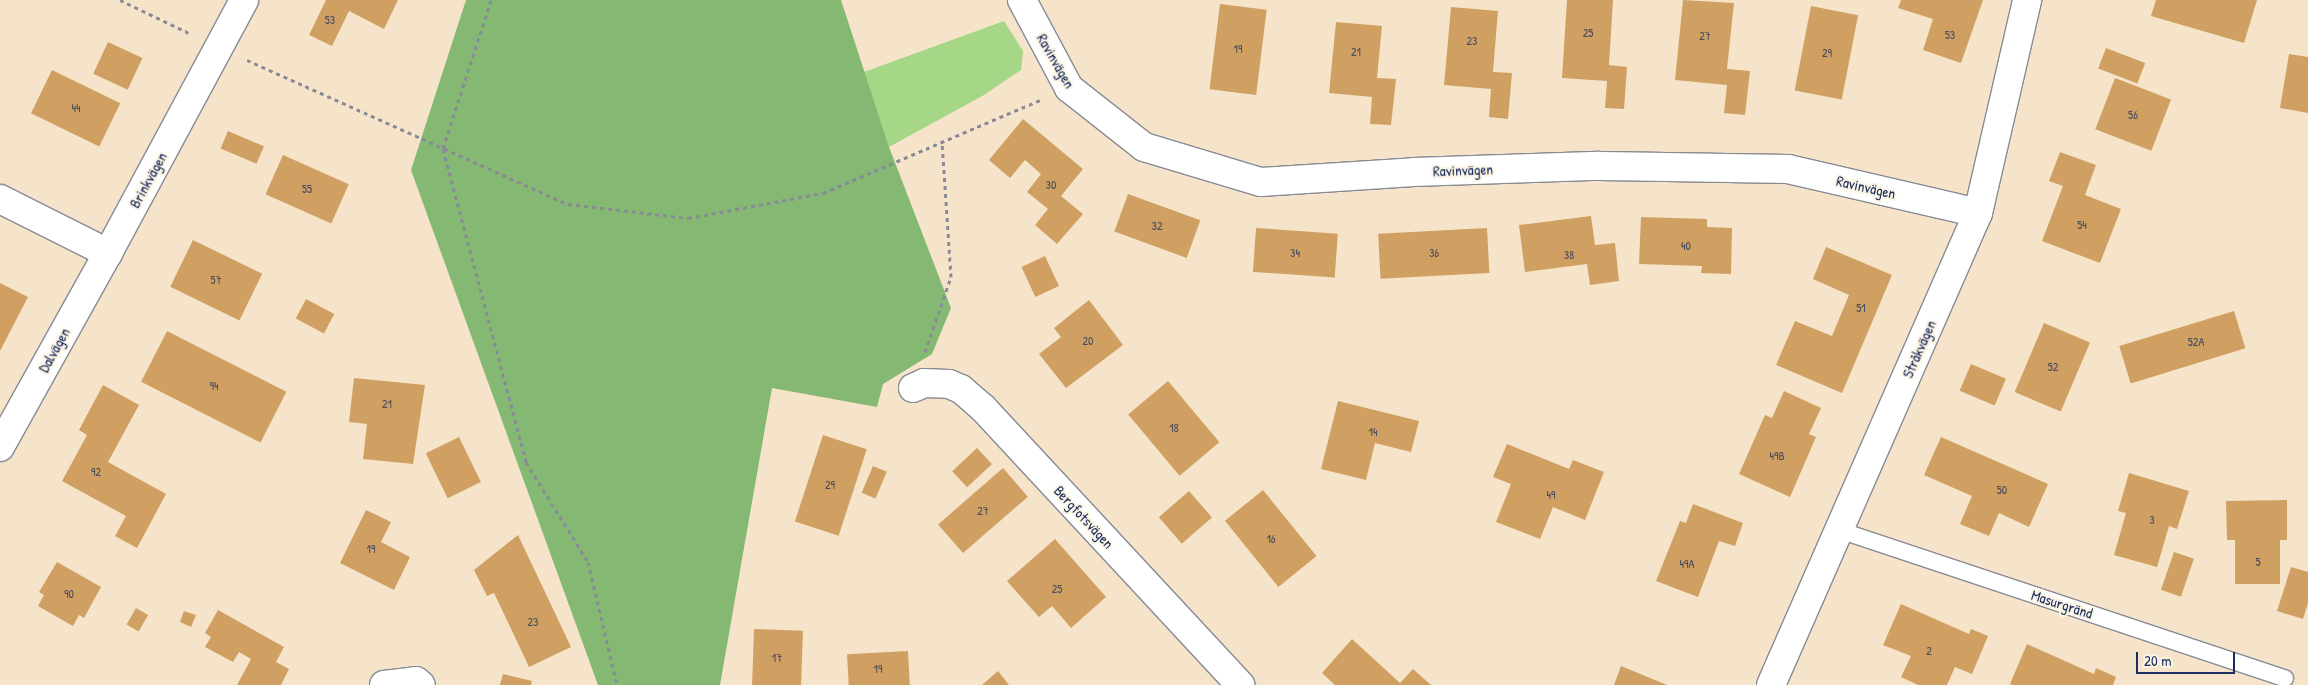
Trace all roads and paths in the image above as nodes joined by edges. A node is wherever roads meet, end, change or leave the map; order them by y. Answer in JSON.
{"nodes":[{"id":1,"x":120,"y":0,"type":"edge"},
{"id":2,"x":244,"y":0,"type":"edge"},
{"id":3,"x":491,"y":0,"type":"edge"},
{"id":4,"x":1022,"y":0,"type":"edge"},
{"id":5,"x":2027,"y":0,"type":"edge"},
{"id":6,"x":220,"y":48,"type":"junction"},
{"id":7,"x":1068,"y":88,"type":"junction"},
{"id":8,"x":942,"y":142,"type":"junction"},
{"id":9,"x":442,"y":149,"type":"junction"},
{"id":10,"x":0,"y":199,"type":"edge"},
{"id":11,"x":1978,"y":214,"type":"junction"},
{"id":12,"x":108,"y":253,"type":"junction"},
{"id":13,"x":913,"y":388,"type":"joint"},
{"id":14,"x":0,"y":447,"type":"edge"},
{"id":15,"x":1839,"y":530,"type":"junction"},
{"id":16,"x":2285,"y":678,"type":"dead end"},
{"id":17,"x":384,"y":685,"type":"edge"},
{"id":18,"x":421,"y":685,"type":"edge"},
{"id":19,"x":617,"y":685,"type":"edge"},
{"id":20,"x":1240,"y":685,"type":"edge"},
{"id":21,"x":1771,"y":685,"type":"edge"}],
"edges":[{"from":1,"to":6,"type":"path"},
{"from":2,"to":6,"type":"street","name":"Brinkvägen"},
{"from":3,"to":9,"type":"path"},
{"from":4,"to":7,"type":"street","name":"Ravinvägen"},
{"from":5,"to":11,"type":"street","name":"Stråkvägen"},
{"from":6,"to":9,"type":"path"},
{"from":6,"to":12,"type":"street","name":"Brinkvägen"},
{"from":7,"to":8,"type":"path"},
{"from":7,"to":11,"type":"street","name":"Ravinvägen"},
{"from":8,"to":9,"type":"path"},
{"from":8,"to":13,"type":"path"},
{"from":9,"to":19,"type":"path"},
{"from":10,"to":12,"type":"street"},
{"from":11,"to":15,"type":"street","name":"Stråkvägen"},
{"from":12,"to":14,"type":"street","name":"Dalvägen"},
{"from":13,"to":20,"type":"street","name":"Bergfotsvägen"},
{"from":15,"to":16,"type":"lane","name":"Masurgränd"},
{"from":15,"to":21,"type":"street","name":"Stråkvägen"},
{"from":17,"to":18,"type":"street"}]}
